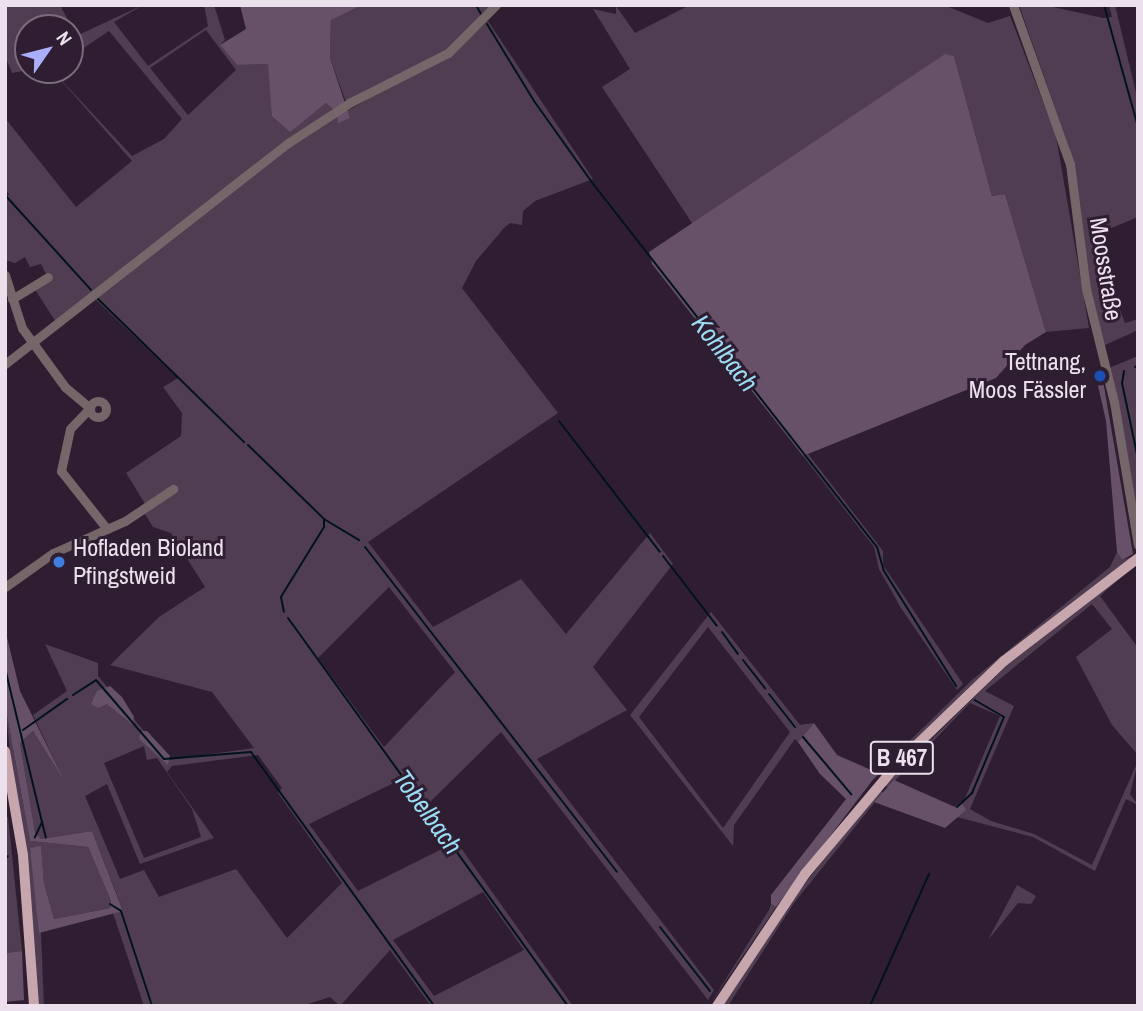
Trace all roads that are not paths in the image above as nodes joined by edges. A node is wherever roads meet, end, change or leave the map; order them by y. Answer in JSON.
{"nodes":[{"id":1,"x":496,"y":5,"type":"edge"},
{"id":2,"x":1013,"y":5,"type":"edge"},
{"id":3,"x":5,"y":275,"type":"edge"},
{"id":4,"x":48,"y":277,"type":"dead end"},
{"id":5,"x":12,"y":299,"type":"junction"},
{"id":6,"x":33,"y":343,"type":"junction"},
{"id":7,"x":5,"y":364,"type":"edge"},
{"id":8,"x":173,"y":489,"type":"dead end"},
{"id":9,"x":107,"y":529,"type":"junction"},
{"id":10,"x":1138,"y":545,"type":"edge"},
{"id":11,"x":1138,"y":558,"type":"edge"},
{"id":12,"x":5,"y":587,"type":"edge"},
{"id":13,"x":5,"y":751,"type":"edge"},
{"id":14,"x":34,"y":1006,"type":"edge"},
{"id":15,"x":717,"y":1006,"type":"edge"}],
"edges":[{"from":1,"to":6,"type":"street"},
{"from":2,"to":10,"type":"street","name":"Moosstraße"},
{"from":3,"to":5,"type":"street"},
{"from":4,"to":5,"type":"street"},
{"from":5,"to":6,"type":"street"},
{"from":6,"to":7,"type":"street"},
{"from":6,"to":9,"type":"street"},
{"from":8,"to":9,"type":"street"},
{"from":9,"to":12,"type":"street"},
{"from":11,"to":15,"type":"main road","number":"B 467"},
{"from":13,"to":14,"type":"main road"}]}
